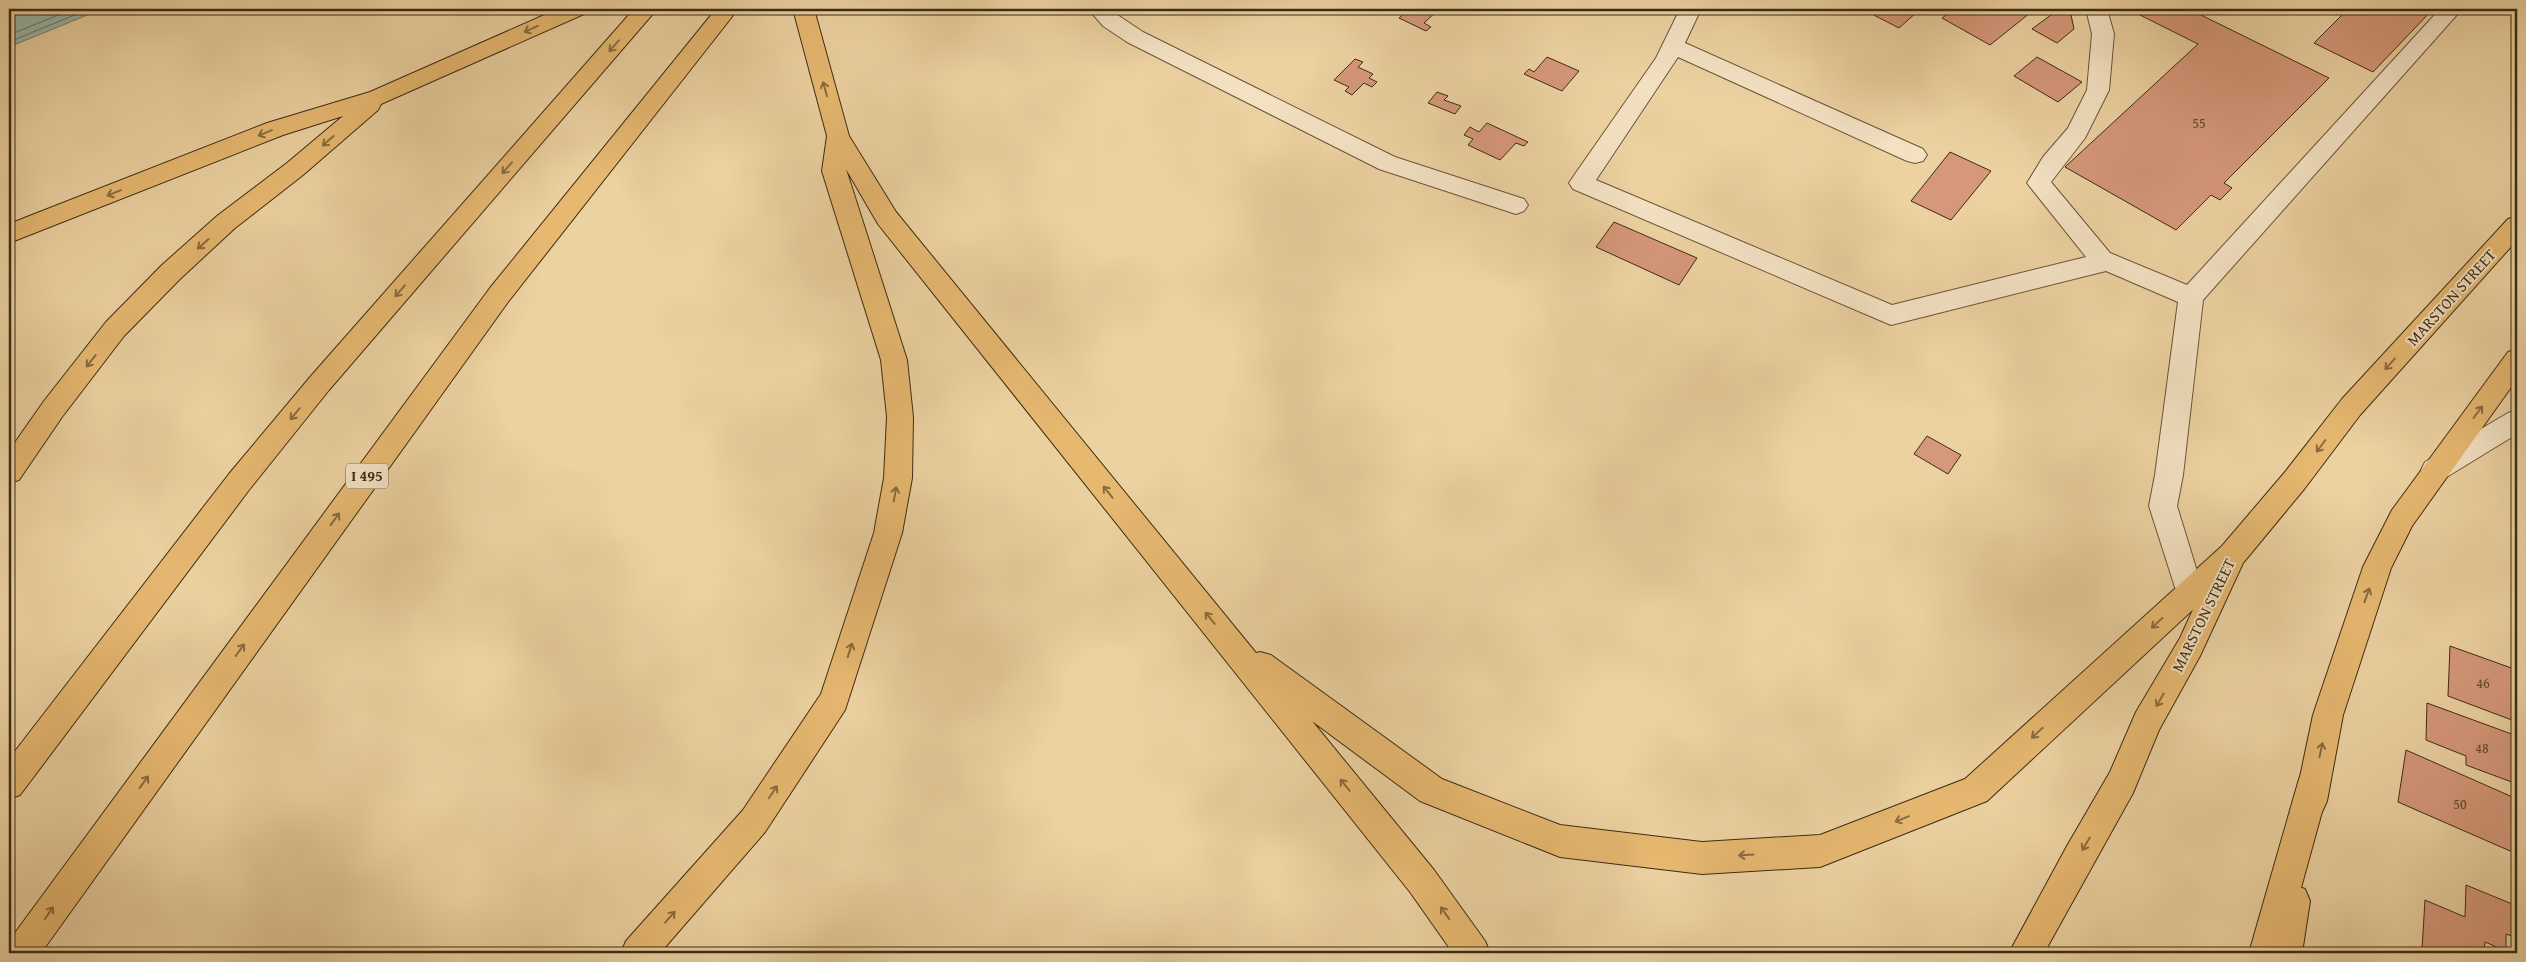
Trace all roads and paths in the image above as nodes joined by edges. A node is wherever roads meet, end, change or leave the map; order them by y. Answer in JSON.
{"nodes":[{"id":1,"x":576,"y":9,"type":"edge"},
{"id":2,"x":646,"y":9,"type":"edge"},
{"id":3,"x":727,"y":9,"type":"edge"},
{"id":4,"x":803,"y":9,"type":"edge"},
{"id":5,"x":1103,"y":9,"type":"edge"},
{"id":6,"x":1690,"y":9,"type":"edge"},
{"id":7,"x":2096,"y":9,"type":"edge"},
{"id":8,"x":2452,"y":9,"type":"edge"},
{"id":9,"x":1672,"y":46,"type":"junction"},
{"id":10,"x":378,"y":98,"type":"junction"},
{"id":11,"x":838,"y":136,"type":"junction"},
{"id":12,"x":1914,"y":155,"type":"dead end"},
{"id":13,"x":1516,"y":205,"type":"dead end"},
{"id":14,"x":2517,"y":225,"type":"edge"},
{"id":15,"x":9,"y":234,"type":"edge"},
{"id":16,"x":2104,"y":262,"type":"junction"},
{"id":17,"x":2191,"y":297,"type":"junction"},
{"id":18,"x":2517,"y":359,"type":"edge"},
{"id":19,"x":2517,"y":421,"type":"edge"},
{"id":20,"x":2435,"y":470,"type":"junction"},
{"id":21,"x":9,"y":472,"type":"edge"},
{"id":22,"x":2232,"y":555,"type":"junction"},
{"id":23,"x":2190,"y":594,"type":"junction"},
{"id":24,"x":1230,"y":643,"type":"junction"},
{"id":25,"x":2315,"y":779,"type":"junction"},
{"id":26,"x":9,"y":784,"type":"edge"},
{"id":27,"x":21,"y":953,"type":"edge"},
{"id":28,"x":638,"y":953,"type":"edge"},
{"id":29,"x":1473,"y":953,"type":"edge"},
{"id":30,"x":2026,"y":953,"type":"edge"},
{"id":31,"x":2266,"y":953,"type":"edge"},
{"id":32,"x":2284,"y":953,"type":"edge"}],
"edges":[{"from":1,"to":10,"type":"main road","one_way":true},
{"from":2,"to":26,"type":"main road","one_way":true},
{"from":27,"to":3,"type":"main road","number":"I 495","one_way":true},
{"from":11,"to":4,"type":"main road","one_way":true},
{"from":5,"to":13,"type":"street"},
{"from":6,"to":9,"type":"street"},
{"from":7,"to":16,"type":"street"},
{"from":8,"to":17,"type":"street"},
{"from":9,"to":12,"type":"street"},
{"from":9,"to":16,"type":"street"},
{"from":10,"to":15,"type":"main road","one_way":true},
{"from":10,"to":21,"type":"main road","one_way":true},
{"from":24,"to":11,"type":"main road","one_way":true},
{"from":28,"to":11,"type":"main road","one_way":true},
{"from":14,"to":22,"type":"main road","name":"MARSTON STREET","one_way":true},
{"from":16,"to":17,"type":"street"},
{"from":17,"to":23,"type":"street"},
{"from":20,"to":18,"type":"main road","one_way":true},
{"from":19,"to":20,"type":"street"},
{"from":25,"to":20,"type":"main road","one_way":true},
{"from":22,"to":23,"type":"main road"},
{"from":22,"to":30,"type":"main road","name":"MARSTON STREET","one_way":true},
{"from":23,"to":24,"type":"main road","one_way":true},
{"from":29,"to":24,"type":"main road","one_way":true},
{"from":25,"to":31,"type":"main road"},
{"from":25,"to":32,"type":"main road"}]}
